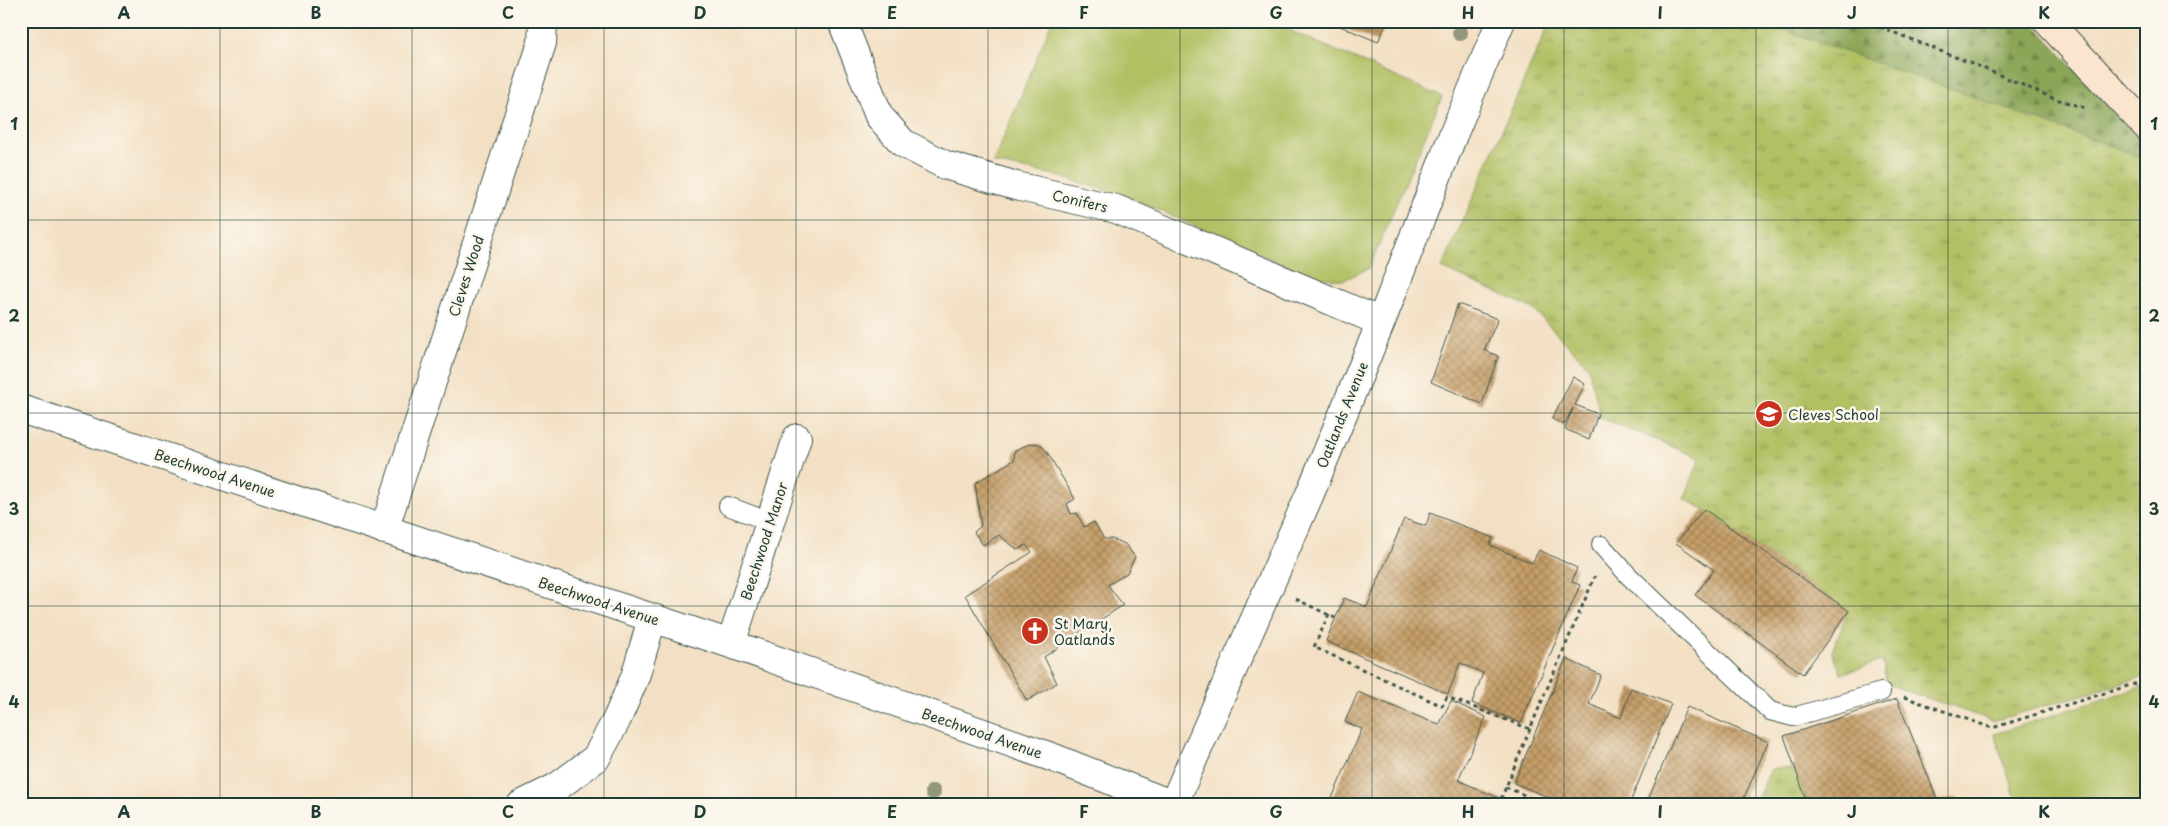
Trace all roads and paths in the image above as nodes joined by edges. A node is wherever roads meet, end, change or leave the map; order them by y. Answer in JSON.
{"nodes":[{"id":1,"x":543,"y":21,"type":"edge"},
{"id":2,"x":842,"y":21,"type":"edge"},
{"id":3,"x":1501,"y":21,"type":"edge"},
{"id":4,"x":1865,"y":21,"type":"edge"},
{"id":5,"x":2047,"y":21,"type":"edge"},
{"id":6,"x":2090,"y":110,"type":"dead end"},
{"id":7,"x":2147,"y":128,"type":"edge"},
{"id":8,"x":1381,"y":322,"type":"junction"},
{"id":9,"x":21,"y":409,"type":"edge"},
{"id":10,"x":797,"y":438,"type":"dead end"},
{"id":11,"x":728,"y":506,"type":"dead end"},
{"id":12,"x":770,"y":522,"type":"junction"},
{"id":13,"x":384,"y":530,"type":"junction"},
{"id":14,"x":1603,"y":548,"type":"joint"},
{"id":15,"x":1270,"y":588,"type":"junction"},
{"id":16,"x":1329,"y":614,"type":"junction"},
{"id":17,"x":1336,"y":618,"type":"dead end"},
{"id":18,"x":652,"y":619,"type":"junction"},
{"id":19,"x":731,"y":644,"type":"junction"},
{"id":20,"x":2147,"y":680,"type":"edge"},
{"id":21,"x":1882,"y":692,"type":"joint"},
{"id":22,"x":1530,"y":729,"type":"junction"},
{"id":23,"x":1506,"y":787,"type":"junction"},
{"id":24,"x":1501,"y":799,"type":"dead end"},
{"id":25,"x":521,"y":805,"type":"edge"},
{"id":26,"x":1173,"y":805,"type":"edge"},
{"id":27,"x":1546,"y":805,"type":"edge"}],
"edges":[{"from":1,"to":13,"type":"street","name":"Cleves Wood"},
{"from":2,"to":8,"type":"street","name":"Conifers"},
{"from":3,"to":8,"type":"street","name":"Oatlands Avenue"},
{"from":4,"to":6,"type":"path"},
{"from":5,"to":7,"type":"street"},
{"from":8,"to":15,"type":"street","name":"Oatlands Avenue"},
{"from":9,"to":13,"type":"street","name":"Beechwood Avenue"},
{"from":10,"to":12,"type":"street","name":"Beechwood Manor"},
{"from":11,"to":12,"type":"lane"},
{"from":12,"to":19,"type":"street","name":"Beechwood Manor"},
{"from":13,"to":18,"type":"street","name":"Beechwood Avenue"},
{"from":14,"to":21,"type":"lane"},
{"from":14,"to":22,"type":"path"},
{"from":15,"to":16,"type":"path"},
{"from":15,"to":26,"type":"street","name":"Oatlands Avenue"},
{"from":16,"to":17,"type":"path"},
{"from":16,"to":22,"type":"path"},
{"from":18,"to":19,"type":"street","name":"Beechwood Avenue"},
{"from":18,"to":25,"type":"street"},
{"from":19,"to":26,"type":"street","name":"Beechwood Avenue"},
{"from":20,"to":21,"type":"path"},
{"from":22,"to":23,"type":"path"},
{"from":23,"to":24,"type":"path"},
{"from":23,"to":27,"type":"path"}]}
